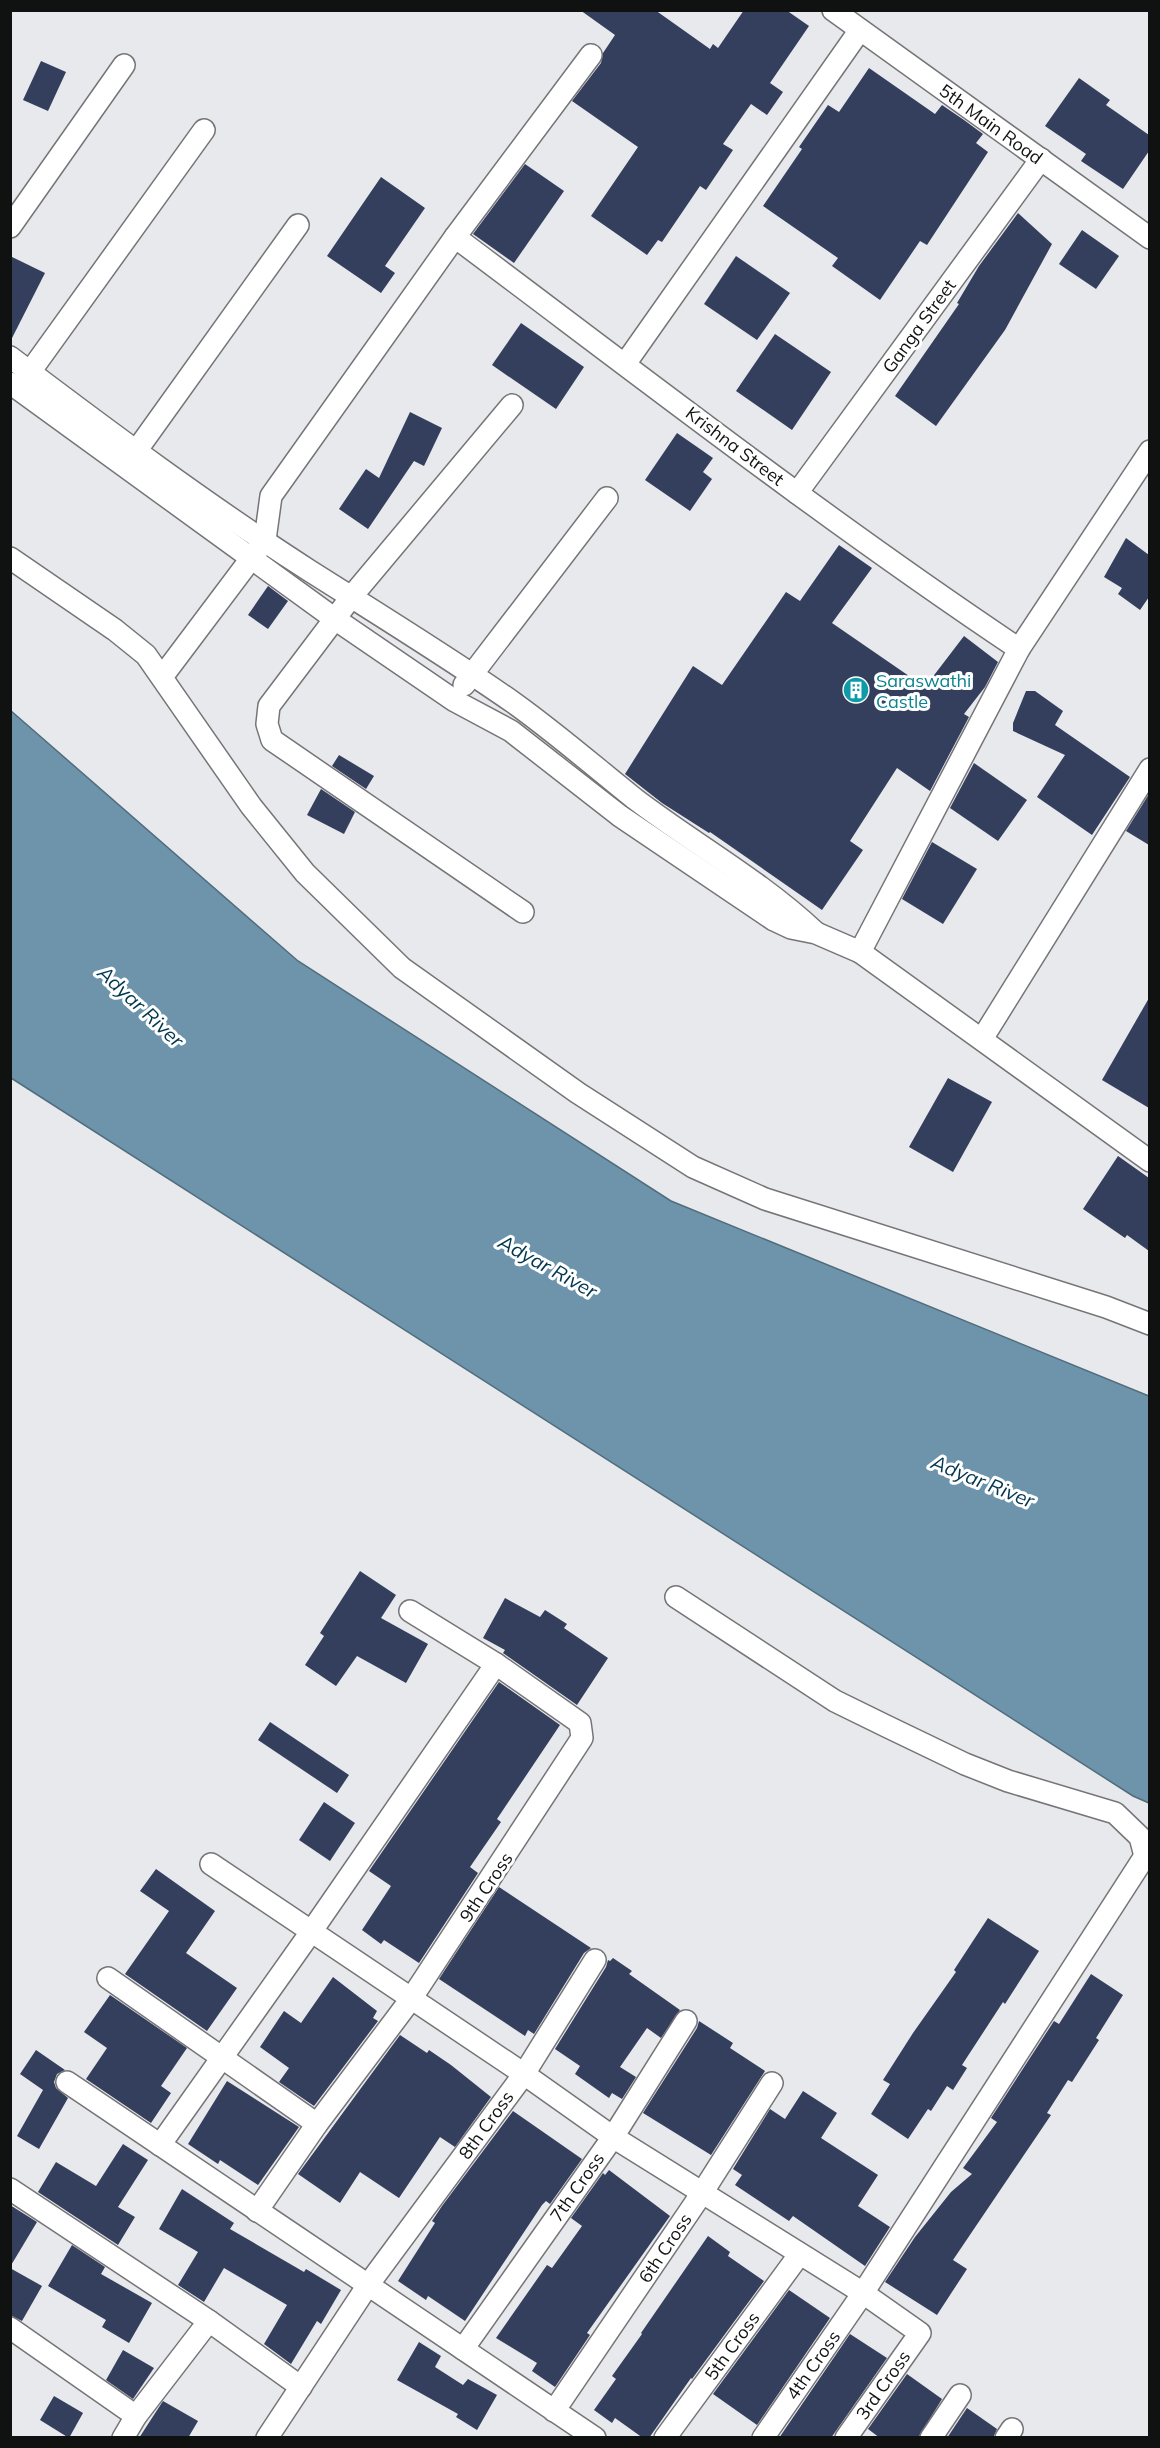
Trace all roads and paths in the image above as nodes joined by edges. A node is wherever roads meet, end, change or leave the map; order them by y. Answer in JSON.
{"nodes":[{"id":1,"x":833,"y":10,"type":"edge"},
{"id":2,"x":860,"y":30,"type":"junction"},
{"id":3,"x":591,"y":55,"type":"dead end"},
{"id":4,"x":124,"y":65,"type":"dead end"},
{"id":5,"x":204,"y":130,"type":"dead end"},
{"id":6,"x":1041,"y":159,"type":"junction"},
{"id":7,"x":298,"y":225,"type":"dead end"},
{"id":8,"x":10,"y":227,"type":"edge"},
{"id":9,"x":455,"y":237,"type":"junction"},
{"id":10,"x":1149,"y":238,"type":"edge"},
{"id":11,"x":10,"y":357,"type":"edge"},
{"id":12,"x":625,"y":364,"type":"junction"},
{"id":13,"x":19,"y":381,"type":"edge"},
{"id":14,"x":512,"y":405,"type":"dead end"},
{"id":15,"x":1149,"y":451,"type":"edge"},
{"id":16,"x":131,"y":458,"type":"junction"},
{"id":17,"x":797,"y":493,"type":"junction"},
{"id":18,"x":607,"y":498,"type":"dead end"},
{"id":19,"x":265,"y":540,"type":"junction"},
{"id":20,"x":10,"y":558,"type":"edge"},
{"id":21,"x":252,"y":559,"type":"junction"},
{"id":22,"x":352,"y":596,"type":"junction"},
{"id":23,"x":335,"y":619,"type":"junction"},
{"id":24,"x":1020,"y":649,"type":"junction"},
{"id":25,"x":470,"y":675,"type":"junction"},
{"id":26,"x":162,"y":677,"type":"junction"},
{"id":27,"x":455,"y":701,"type":"junction"},
{"id":28,"x":1149,"y":769,"type":"edge"},
{"id":29,"x":635,"y":799,"type":"junction"},
{"id":30,"x":620,"y":816,"type":"junction"},
{"id":31,"x":523,"y":912,"type":"dead end"},
{"id":32,"x":816,"y":933,"type":"junction"},
{"id":33,"x":860,"y":952,"type":"junction"},
{"id":34,"x":982,"y":1039,"type":"junction"},
{"id":35,"x":1149,"y":1161,"type":"edge"},
{"id":36,"x":1149,"y":1324,"type":"edge"},
{"id":37,"x":676,"y":1597,"type":"dead end"},
{"id":38,"x":410,"y":1611,"type":"dead end"},
{"id":39,"x":496,"y":1664,"type":"junction"},
{"id":40,"x":211,"y":1863,"type":"dead end"},
{"id":41,"x":311,"y":1932,"type":"junction"},
{"id":42,"x":595,"y":1960,"type":"dead end"},
{"id":43,"x":108,"y":1978,"type":"dead end"},
{"id":44,"x":411,"y":1999,"type":"junction"},
{"id":45,"x":686,"y":2021,"type":"dead end"},
{"id":46,"x":222,"y":2057,"type":"junction"},
{"id":47,"x":524,"y":2074,"type":"junction"},
{"id":48,"x":67,"y":2082,"type":"dead end"},
{"id":49,"x":772,"y":2083,"type":"dead end"},
{"id":50,"x":317,"y":2124,"type":"junction"},
{"id":51,"x":613,"y":2137,"type":"junction"},
{"id":52,"x":160,"y":2145,"type":"junction"},
{"id":53,"x":10,"y":2189,"type":"edge"},
{"id":54,"x":702,"y":2193,"type":"junction"},
{"id":55,"x":257,"y":2211,"type":"junction"},
{"id":56,"x":799,"y":2254,"type":"junction"},
{"id":57,"x":368,"y":2285,"type":"junction"},
{"id":58,"x":863,"y":2293,"type":"junction"},
{"id":59,"x":209,"y":2321,"type":"junction"},
{"id":60,"x":10,"y":2328,"type":"edge"},
{"id":61,"x":463,"y":2349,"type":"junction"},
{"id":62,"x":301,"y":2387,"type":"junction"},
{"id":63,"x":960,"y":2395,"type":"dead end"},
{"id":64,"x":554,"y":2411,"type":"junction"},
{"id":65,"x":136,"y":2416,"type":"junction"},
{"id":66,"x":123,"y":2438,"type":"edge"},
{"id":67,"x":267,"y":2438,"type":"edge"},
{"id":68,"x":595,"y":2438,"type":"edge"},
{"id":69,"x":665,"y":2438,"type":"edge"},
{"id":70,"x":763,"y":2438,"type":"edge"},
{"id":71,"x":846,"y":2438,"type":"edge"},
{"id":72,"x":931,"y":2438,"type":"edge"}],
"edges":[{"from":1,"to":2,"type":"street","name":"5th Main Road"},
{"from":2,"to":6,"type":"street","name":"5th Main Road"},
{"from":2,"to":12,"type":"street"},
{"from":3,"to":9,"type":"street"},
{"from":4,"to":8,"type":"street"},
{"from":5,"to":13,"type":"street"},
{"from":6,"to":10,"type":"street","name":"5th Main Road"},
{"from":6,"to":17,"type":"street","name":"Ganga Street"},
{"from":7,"to":16,"type":"street"},
{"from":9,"to":12,"type":"street","name":"Krishna Street"},
{"from":9,"to":19,"type":"street"},
{"from":11,"to":13,"type":"street"},
{"from":12,"to":17,"type":"street","name":"Krishna Street"},
{"from":13,"to":16,"type":"street"},
{"from":14,"to":22,"type":"street"},
{"from":15,"to":24,"type":"street"},
{"from":16,"to":19,"type":"street"},
{"from":16,"to":21,"type":"street"},
{"from":17,"to":24,"type":"street","name":"Krishna Street"},
{"from":18,"to":25,"type":"street"},
{"from":19,"to":21,"type":"street"},
{"from":19,"to":22,"type":"street"},
{"from":20,"to":26,"type":"street"},
{"from":21,"to":23,"type":"street"},
{"from":21,"to":26,"type":"street"},
{"from":22,"to":23,"type":"street"},
{"from":22,"to":25,"type":"street"},
{"from":23,"to":27,"type":"street"},
{"from":23,"to":31,"type":"street"},
{"from":24,"to":33,"type":"street"},
{"from":25,"to":27,"type":"street"},
{"from":25,"to":29,"type":"street"},
{"from":26,"to":36,"type":"street"},
{"from":27,"to":30,"type":"street"},
{"from":28,"to":34,"type":"street"},
{"from":29,"to":30,"type":"street"},
{"from":29,"to":32,"type":"street"},
{"from":30,"to":32,"type":"street"},
{"from":32,"to":33,"type":"street"},
{"from":33,"to":34,"type":"street"},
{"from":34,"to":35,"type":"street"},
{"from":37,"to":58,"type":"street","name":"4th Cross"},
{"from":38,"to":39,"type":"street","name":"9th Cross"},
{"from":39,"to":41,"type":"street"},
{"from":39,"to":44,"type":"street","name":"9th Cross"},
{"from":40,"to":41,"type":"street"},
{"from":41,"to":44,"type":"street"},
{"from":41,"to":46,"type":"street"},
{"from":42,"to":47,"type":"street","name":"8th Cross"},
{"from":43,"to":46,"type":"street"},
{"from":44,"to":47,"type":"street"},
{"from":44,"to":50,"type":"street","name":"9th Cross"},
{"from":45,"to":51,"type":"street","name":"7th Cross"},
{"from":46,"to":50,"type":"street"},
{"from":46,"to":52,"type":"street"},
{"from":47,"to":51,"type":"street"},
{"from":47,"to":57,"type":"street","name":"8th Cross"},
{"from":48,"to":52,"type":"street"},
{"from":49,"to":54,"type":"street","name":"6th Cross"},
{"from":50,"to":55,"type":"street","name":"9th Cross"},
{"from":51,"to":54,"type":"street"},
{"from":51,"to":61,"type":"street","name":"7th Cross"},
{"from":52,"to":55,"type":"street"},
{"from":53,"to":59,"type":"street"},
{"from":54,"to":56,"type":"street"},
{"from":54,"to":64,"type":"street","name":"6th Cross"},
{"from":55,"to":57,"type":"street"},
{"from":56,"to":58,"type":"street"},
{"from":56,"to":69,"type":"street","name":"5th Cross"},
{"from":57,"to":61,"type":"street"},
{"from":57,"to":62,"type":"street","name":"8th Cross"},
{"from":58,"to":70,"type":"street","name":"4th Cross"},
{"from":58,"to":71,"type":"street","name":"3rd Cross"},
{"from":59,"to":62,"type":"street"},
{"from":59,"to":65,"type":"street"},
{"from":60,"to":65,"type":"street"},
{"from":61,"to":64,"type":"street"},
{"from":62,"to":67,"type":"street","name":"8th Cross"},
{"from":63,"to":72,"type":"street"},
{"from":64,"to":68,"type":"street"},
{"from":65,"to":66,"type":"street"}]}
